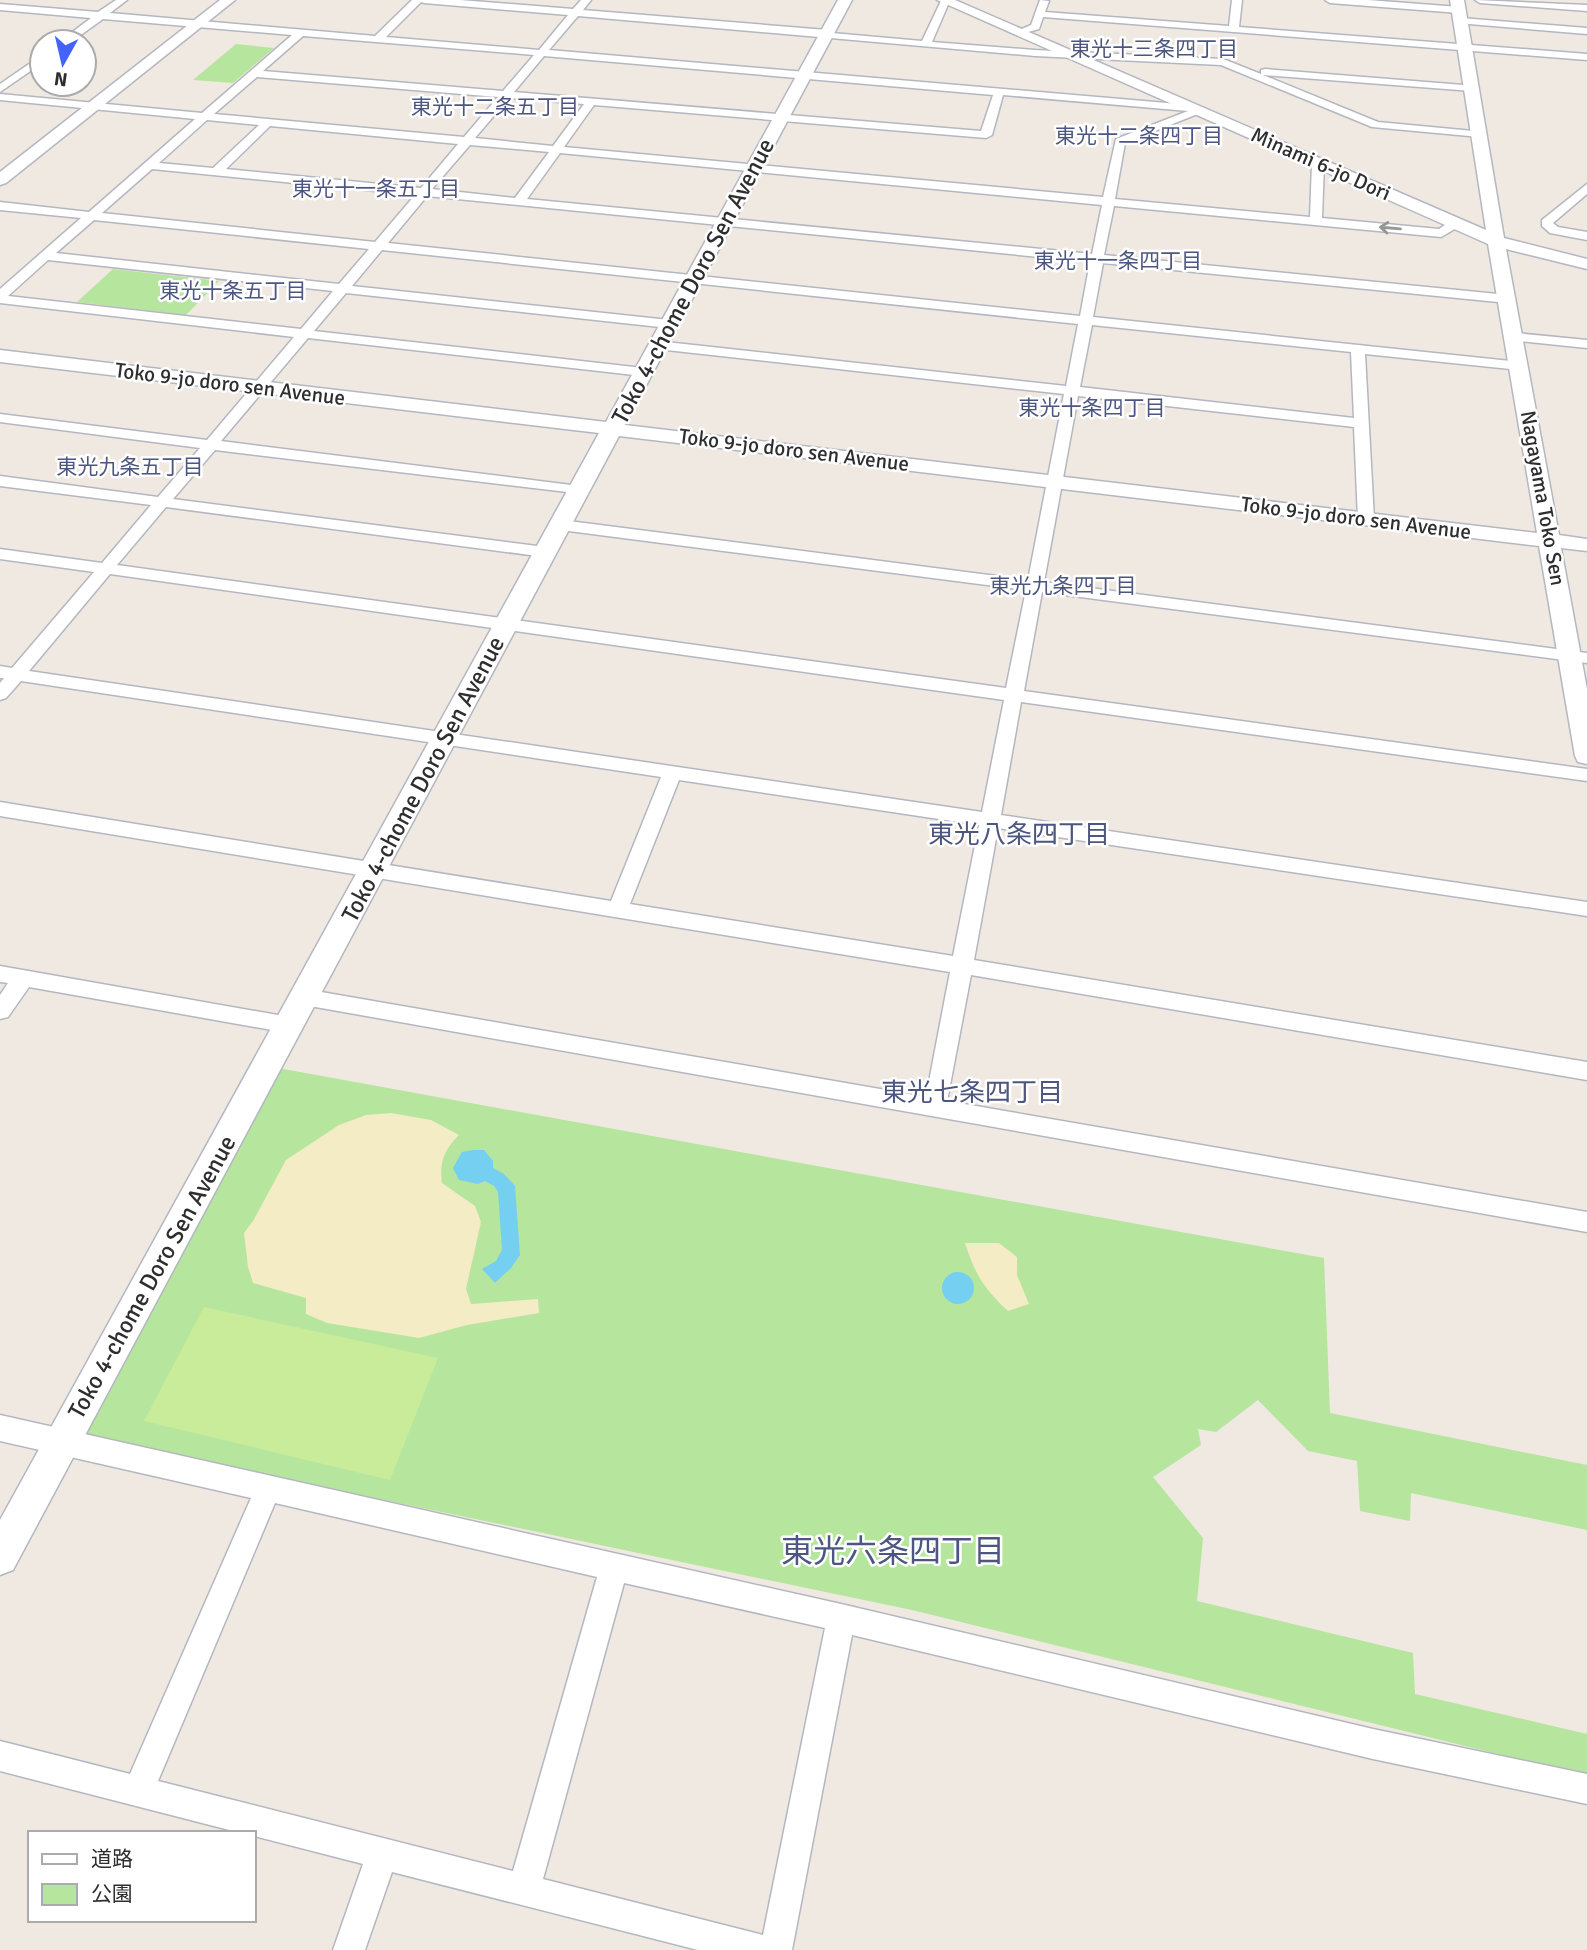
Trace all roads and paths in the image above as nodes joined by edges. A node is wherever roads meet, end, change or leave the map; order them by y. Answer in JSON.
{"nodes":[{"id":1,"x":122,"y":0,"type":"edge"},
{"id":2,"x":228,"y":0,"type":"edge"},
{"id":3,"x":421,"y":0,"type":"edge"},
{"id":4,"x":586,"y":0,"type":"edge"},
{"id":5,"x":845,"y":0,"type":"edge"},
{"id":6,"x":945,"y":0,"type":"edge"},
{"id":7,"x":1044,"y":0,"type":"edge"},
{"id":8,"x":1237,"y":0,"type":"edge"},
{"id":9,"x":1330,"y":0,"type":"edge"},
{"id":10,"x":1480,"y":0,"type":"edge"},
{"id":11,"x":0,"y":7,"type":"edge"},
{"id":12,"x":1587,"y":8,"type":"edge"},
{"id":13,"x":21,"y":9,"type":"junction"},
{"id":14,"x":1459,"y":10,"type":"edge"},
{"id":15,"x":575,"y":12,"type":"junction"},
{"id":16,"x":1039,"y":14,"type":"junction"},
{"id":17,"x":11,"y":16,"type":"dead end"},
{"id":18,"x":100,"y":16,"type":"junction"},
{"id":19,"x":197,"y":25,"type":"junction"},
{"id":20,"x":83,"y":28,"type":"edge"},
{"id":21,"x":1587,"y":31,"type":"edge"},
{"id":22,"x":300,"y":33,"type":"junction"},
{"id":23,"x":1021,"y":33,"type":"junction"},
{"id":24,"x":826,"y":35,"type":"junction"},
{"id":25,"x":378,"y":39,"type":"junction"},
{"id":26,"x":1227,"y":43,"type":"junction"},
{"id":27,"x":926,"y":44,"type":"junction"},
{"id":28,"x":1464,"y":48,"type":"junction"},
{"id":29,"x":541,"y":54,"type":"junction"},
{"id":30,"x":1068,"y":54,"type":"junction"},
{"id":31,"x":1587,"y":57,"type":"edge"},
{"id":32,"x":28,"y":68,"type":"edge"},
{"id":33,"x":1246,"y":71,"type":"junction"},
{"id":34,"x":253,"y":73,"type":"junction"},
{"id":35,"x":806,"y":76,"type":"junction"},
{"id":36,"x":1472,"y":88,"type":"junction"},
{"id":37,"x":0,"y":89,"type":"edge"},
{"id":38,"x":999,"y":92,"type":"junction"},
{"id":39,"x":506,"y":95,"type":"junction"},
{"id":40,"x":0,"y":97,"type":"edge"},
{"id":41,"x":591,"y":102,"type":"junction"},
{"id":42,"x":95,"y":106,"type":"junction"},
{"id":43,"x":1194,"y":109,"type":"junction"},
{"id":44,"x":204,"y":116,"type":"junction"},
{"id":45,"x":781,"y":118,"type":"junction"},
{"id":46,"x":268,"y":122,"type":"junction"},
{"id":47,"x":1480,"y":134,"type":"junction"},
{"id":48,"x":467,"y":141,"type":"junction"},
{"id":49,"x":556,"y":149,"type":"junction"},
{"id":50,"x":1318,"y":163,"type":"junction"},
{"id":51,"x":148,"y":165,"type":"junction"},
{"id":52,"x":756,"y":168,"type":"junction"},
{"id":53,"x":216,"y":172,"type":"junction"},
{"id":54,"x":0,"y":180,"type":"edge"},
{"id":55,"x":1587,"y":188,"type":"edge"},
{"id":56,"x":425,"y":191,"type":"junction"},
{"id":57,"x":519,"y":201,"type":"junction"},
{"id":58,"x":1107,"y":201,"type":"junction"},
{"id":59,"x":0,"y":206,"type":"edge"},
{"id":60,"x":90,"y":216,"type":"junction"},
{"id":61,"x":726,"y":221,"type":"junction"},
{"id":62,"x":1317,"y":221,"type":"junction"},
{"id":63,"x":1456,"y":223,"type":"junction"},
{"id":64,"x":1587,"y":236,"type":"edge"},
{"id":65,"x":1496,"y":241,"type":"junction"},
{"id":66,"x":379,"y":246,"type":"junction"},
{"id":67,"x":45,"y":257,"type":"junction"},
{"id":68,"x":1096,"y":258,"type":"junction"},
{"id":69,"x":1587,"y":264,"type":"edge"},
{"id":70,"x":694,"y":279,"type":"junction"},
{"id":71,"x":341,"y":290,"type":"junction"},
{"id":72,"x":0,"y":298,"type":"edge"},
{"id":73,"x":1508,"y":299,"type":"junction"},
{"id":74,"x":1084,"y":320,"type":"junction"},
{"id":75,"x":304,"y":334,"type":"junction"},
{"id":76,"x":663,"y":335,"type":"junction"},
{"id":77,"x":1515,"y":337,"type":"junction"},
{"id":78,"x":1587,"y":344,"type":"edge"},
{"id":79,"x":1358,"y":348,"type":"junction"},
{"id":80,"x":0,"y":356,"type":"edge"},
{"id":81,"x":1520,"y":366,"type":"junction"},
{"id":82,"x":643,"y":372,"type":"junction"},
{"id":83,"x":259,"y":387,"type":"junction"},
{"id":84,"x":1071,"y":391,"type":"junction"},
{"id":85,"x":0,"y":418,"type":"edge"},
{"id":86,"x":1362,"y":423,"type":"junction"},
{"id":87,"x":613,"y":429,"type":"junction"},
{"id":88,"x":210,"y":444,"type":"junction"},
{"id":89,"x":0,"y":481,"type":"edge"},
{"id":90,"x":1053,"y":481,"type":"junction"},
{"id":91,"x":579,"y":491,"type":"junction"},
{"id":92,"x":162,"y":502,"type":"junction"},
{"id":93,"x":1366,"y":519,"type":"junction"},
{"id":94,"x":561,"y":525,"type":"junction"},
{"id":95,"x":1551,"y":541,"type":"junction"},
{"id":96,"x":1587,"y":545,"type":"edge"},
{"id":97,"x":545,"y":552,"type":"junction"},
{"id":98,"x":0,"y":554,"type":"edge"},
{"id":99,"x":106,"y":568,"type":"junction"},
{"id":100,"x":1034,"y":587,"type":"junction"},
{"id":101,"x":507,"y":624,"type":"junction"},
{"id":102,"x":1578,"y":657,"type":"edge"},
{"id":103,"x":8,"y":674,"type":"edge"},
{"id":104,"x":0,"y":694,"type":"edge"},
{"id":105,"x":1013,"y":696,"type":"junction"},
{"id":106,"x":445,"y":739,"type":"junction"},
{"id":107,"x":1587,"y":756,"type":"edge"},
{"id":108,"x":672,"y":773,"type":"junction"},
{"id":109,"x":1587,"y":775,"type":"edge"},
{"id":110,"x":0,"y":809,"type":"edge"},
{"id":111,"x":990,"y":821,"type":"junction"},
{"id":112,"x":374,"y":872,"type":"junction"},
{"id":113,"x":1587,"y":909,"type":"edge"},
{"id":114,"x":618,"y":911,"type":"junction"},
{"id":115,"x":964,"y":966,"type":"junction"},
{"id":116,"x":0,"y":974,"type":"edge"},
{"id":117,"x":23,"y":979,"type":"junction"},
{"id":118,"x":304,"y":998,"type":"junction"},
{"id":119,"x":0,"y":1012,"type":"edge"},
{"id":120,"x":289,"y":1025,"type":"junction"},
{"id":121,"x":1587,"y":1071,"type":"edge"},
{"id":122,"x":935,"y":1107,"type":"junction"},
{"id":123,"x":1587,"y":1222,"type":"edge"},
{"id":124,"x":0,"y":1428,"type":"edge"},
{"id":125,"x":62,"y":1442,"type":"junction"},
{"id":126,"x":268,"y":1489,"type":"junction"},
{"id":127,"x":0,"y":1558,"type":"edge"},
{"id":128,"x":614,"y":1567,"type":"junction"},
{"id":129,"x":841,"y":1618,"type":"junction"},
{"id":130,"x":0,"y":1756,"type":"edge"},
{"id":131,"x":1587,"y":1789,"type":"edge"},
{"id":132,"x":138,"y":1791,"type":"junction"},
{"id":133,"x":383,"y":1853,"type":"junction"},
{"id":134,"x":524,"y":1889,"type":"junction"},
{"id":135,"x":349,"y":1950,"type":"edge"},
{"id":136,"x":761,"y":1950,"type":"edge"},
{"id":137,"x":776,"y":1950,"type":"edge"}],
"edges":[{"from":1,"to":18,"type":"street"},
{"from":2,"to":19,"type":"street"},
{"from":3,"to":15,"type":"street"},
{"from":3,"to":25,"type":"street"},
{"from":4,"to":15,"type":"street"},
{"from":5,"to":24,"type":"street","name":"Toko 4-chome Doro Sen Avenue"},
{"from":6,"to":23,"type":"street","name":"Minami 6-jo Dori"},
{"from":6,"to":27,"type":"street"},
{"from":7,"to":16,"type":"street"},
{"from":8,"to":26,"type":"street"},
{"from":9,"to":14,"type":"street"},
{"from":10,"to":12,"type":"street"},
{"from":11,"to":13,"type":"street"},
{"from":13,"to":17,"type":"street"},
{"from":13,"to":18,"type":"street"},
{"from":14,"to":21,"type":"street"},
{"from":14,"to":28,"type":"street","name":"Nagayama Toko Sen"},
{"from":15,"to":24,"type":"street"},
{"from":15,"to":29,"type":"street"},
{"from":16,"to":23,"type":"street"},
{"from":16,"to":26,"type":"street"},
{"from":18,"to":19,"type":"street"},
{"from":18,"to":20,"type":"street"},
{"from":19,"to":22,"type":"street"},
{"from":19,"to":42,"type":"street"},
{"from":22,"to":25,"type":"street"},
{"from":22,"to":34,"type":"street"},
{"from":23,"to":30,"type":"street","name":"Minami 6-jo Dori"},
{"from":24,"to":27,"type":"street"},
{"from":24,"to":35,"type":"street","name":"Toko 4-chome Doro Sen Avenue"},
{"from":25,"to":29,"type":"street"},
{"from":26,"to":28,"type":"street"},
{"from":26,"to":30,"type":"street"},
{"from":26,"to":33,"type":"street"},
{"from":27,"to":30,"type":"street"},
{"from":28,"to":31,"type":"street"},
{"from":28,"to":36,"type":"street","name":"Nagayama Toko Sen"},
{"from":29,"to":35,"type":"street"},
{"from":29,"to":39,"type":"street"},
{"from":30,"to":43,"type":"street","name":"Minami 6-jo Dori"},
{"from":32,"to":37,"type":"street"},
{"from":33,"to":36,"type":"street"},
{"from":33,"to":47,"type":"street"},
{"from":34,"to":39,"type":"street"},
{"from":34,"to":44,"type":"street"},
{"from":35,"to":38,"type":"street"},
{"from":35,"to":45,"type":"street","name":"Toko 4-chome Doro Sen Avenue"},
{"from":36,"to":47,"type":"street","name":"Nagayama Toko Sen"},
{"from":38,"to":43,"type":"street"},
{"from":38,"to":45,"type":"street"},
{"from":39,"to":41,"type":"street"},
{"from":39,"to":48,"type":"street"},
{"from":40,"to":42,"type":"street"},
{"from":41,"to":45,"type":"street"},
{"from":41,"to":49,"type":"street"},
{"from":42,"to":44,"type":"street"},
{"from":42,"to":54,"type":"street"},
{"from":43,"to":50,"type":"street","name":"Minami 6-jo Dori"},
{"from":43,"to":58,"type":"street"},
{"from":44,"to":46,"type":"street"},
{"from":44,"to":51,"type":"street"},
{"from":45,"to":52,"type":"street","name":"Toko 4-chome Doro Sen Avenue"},
{"from":46,"to":48,"type":"street"},
{"from":46,"to":53,"type":"street"},
{"from":47,"to":65,"type":"street","name":"Nagayama Toko Sen"},
{"from":48,"to":49,"type":"street"},
{"from":48,"to":56,"type":"street"},
{"from":49,"to":52,"type":"street"},
{"from":49,"to":57,"type":"street"},
{"from":50,"to":62,"type":"street"},
{"from":50,"to":63,"type":"street","name":"Minami 6-jo Dori"},
{"from":51,"to":53,"type":"street"},
{"from":51,"to":60,"type":"street"},
{"from":52,"to":58,"type":"street"},
{"from":52,"to":61,"type":"street","name":"Toko 4-chome Doro Sen Avenue"},
{"from":53,"to":56,"type":"street"},
{"from":55,"to":64,"type":"street"},
{"from":56,"to":57,"type":"street"},
{"from":56,"to":66,"type":"street"},
{"from":57,"to":61,"type":"street"},
{"from":58,"to":62,"type":"street"},
{"from":58,"to":68,"type":"street"},
{"from":59,"to":60,"type":"street"},
{"from":60,"to":66,"type":"street"},
{"from":60,"to":67,"type":"street"},
{"from":61,"to":68,"type":"street"},
{"from":61,"to":70,"type":"street","name":"Toko 4-chome Doro Sen Avenue"},
{"from":63,"to":62,"type":"street","one_way":true},
{"from":63,"to":65,"type":"street","name":"Minami 6-jo Dori"},
{"from":65,"to":69,"type":"street","name":"Minami 6-jo Dori"},
{"from":65,"to":73,"type":"street","name":"Nagayama Toko Sen"},
{"from":66,"to":70,"type":"street"},
{"from":66,"to":71,"type":"street"},
{"from":67,"to":71,"type":"street"},
{"from":67,"to":72,"type":"street"},
{"from":68,"to":73,"type":"street"},
{"from":68,"to":74,"type":"street"},
{"from":70,"to":74,"type":"street"},
{"from":70,"to":76,"type":"street","name":"Toko 4-chome Doro Sen Avenue"},
{"from":71,"to":75,"type":"street"},
{"from":71,"to":76,"type":"street"},
{"from":72,"to":75,"type":"street"},
{"from":73,"to":77,"type":"street","name":"Nagayama Toko Sen"},
{"from":74,"to":79,"type":"street"},
{"from":74,"to":84,"type":"street"},
{"from":75,"to":82,"type":"street"},
{"from":75,"to":83,"type":"street"},
{"from":76,"to":82,"type":"street","name":"Toko 4-chome Doro Sen Avenue"},
{"from":76,"to":84,"type":"street"},
{"from":77,"to":78,"type":"street"},
{"from":77,"to":81,"type":"street","name":"Nagayama Toko Sen"},
{"from":79,"to":81,"type":"street"},
{"from":79,"to":86,"type":"street"},
{"from":80,"to":83,"type":"street","name":"Toko 9-jo doro sen Avenue"},
{"from":81,"to":95,"type":"street","name":"Nagayama Toko Sen"},
{"from":82,"to":87,"type":"street","name":"Toko 4-chome Doro Sen Avenue"},
{"from":83,"to":87,"type":"street","name":"Toko 9-jo doro sen Avenue"},
{"from":83,"to":88,"type":"street"},
{"from":84,"to":86,"type":"street"},
{"from":84,"to":90,"type":"street"},
{"from":85,"to":88,"type":"street"},
{"from":86,"to":93,"type":"street"},
{"from":87,"to":90,"type":"street","name":"Toko 9-jo doro sen Avenue"},
{"from":87,"to":91,"type":"street","name":"Toko 4-chome Doro Sen Avenue"},
{"from":88,"to":91,"type":"street"},
{"from":88,"to":92,"type":"street"},
{"from":89,"to":92,"type":"street"},
{"from":90,"to":93,"type":"street","name":"Toko 9-jo doro sen Avenue"},
{"from":90,"to":100,"type":"street"},
{"from":91,"to":94,"type":"street","name":"Toko 4-chome Doro Sen Avenue"},
{"from":92,"to":97,"type":"street"},
{"from":92,"to":99,"type":"street"},
{"from":93,"to":95,"type":"street","name":"Toko 9-jo doro sen Avenue"},
{"from":94,"to":97,"type":"street","name":"Toko 4-chome Doro Sen Avenue"},
{"from":94,"to":100,"type":"street"},
{"from":95,"to":96,"type":"street","name":"Toko 9-jo doro sen Avenue"},
{"from":95,"to":102,"type":"street","name":"Nagayama Toko Sen"},
{"from":97,"to":101,"type":"street","name":"Toko 4-chome Doro Sen Avenue"},
{"from":98,"to":99,"type":"street"},
{"from":99,"to":101,"type":"street"},
{"from":99,"to":103,"type":"street"},
{"from":100,"to":102,"type":"street"},
{"from":100,"to":105,"type":"street"},
{"from":101,"to":105,"type":"street"},
{"from":101,"to":106,"type":"street","name":"Toko 4-chome Doro Sen Avenue"},
{"from":102,"to":107,"type":"street","name":"Nagayama Toko Sen"},
{"from":103,"to":104,"type":"street"},
{"from":103,"to":106,"type":"street"},
{"from":105,"to":109,"type":"street"},
{"from":105,"to":111,"type":"street"},
{"from":106,"to":108,"type":"street"},
{"from":106,"to":112,"type":"street","name":"Toko 4-chome Doro Sen Avenue"},
{"from":108,"to":111,"type":"street"},
{"from":108,"to":114,"type":"street"},
{"from":110,"to":112,"type":"street"},
{"from":111,"to":113,"type":"street"},
{"from":111,"to":115,"type":"street"},
{"from":112,"to":114,"type":"street"},
{"from":112,"to":118,"type":"street","name":"Toko 4-chome Doro Sen Avenue"},
{"from":114,"to":115,"type":"street"},
{"from":115,"to":121,"type":"street"},
{"from":115,"to":122,"type":"street"},
{"from":116,"to":117,"type":"street"},
{"from":117,"to":119,"type":"street"},
{"from":117,"to":120,"type":"street"},
{"from":118,"to":120,"type":"street","name":"Toko 4-chome Doro Sen Avenue"},
{"from":118,"to":122,"type":"street"},
{"from":120,"to":125,"type":"street","name":"Toko 4-chome Doro Sen Avenue"},
{"from":122,"to":123,"type":"street"},
{"from":124,"to":125,"type":"street"},
{"from":125,"to":126,"type":"street"},
{"from":125,"to":127,"type":"street","name":"Toko 4-chome Doro Sen Avenue"},
{"from":126,"to":128,"type":"street"},
{"from":126,"to":132,"type":"street"},
{"from":128,"to":129,"type":"street"},
{"from":128,"to":134,"type":"street"},
{"from":129,"to":131,"type":"street"},
{"from":129,"to":137,"type":"street"},
{"from":130,"to":132,"type":"street"},
{"from":132,"to":133,"type":"street"},
{"from":133,"to":134,"type":"street"},
{"from":133,"to":135,"type":"street"},
{"from":134,"to":136,"type":"street"}]}
